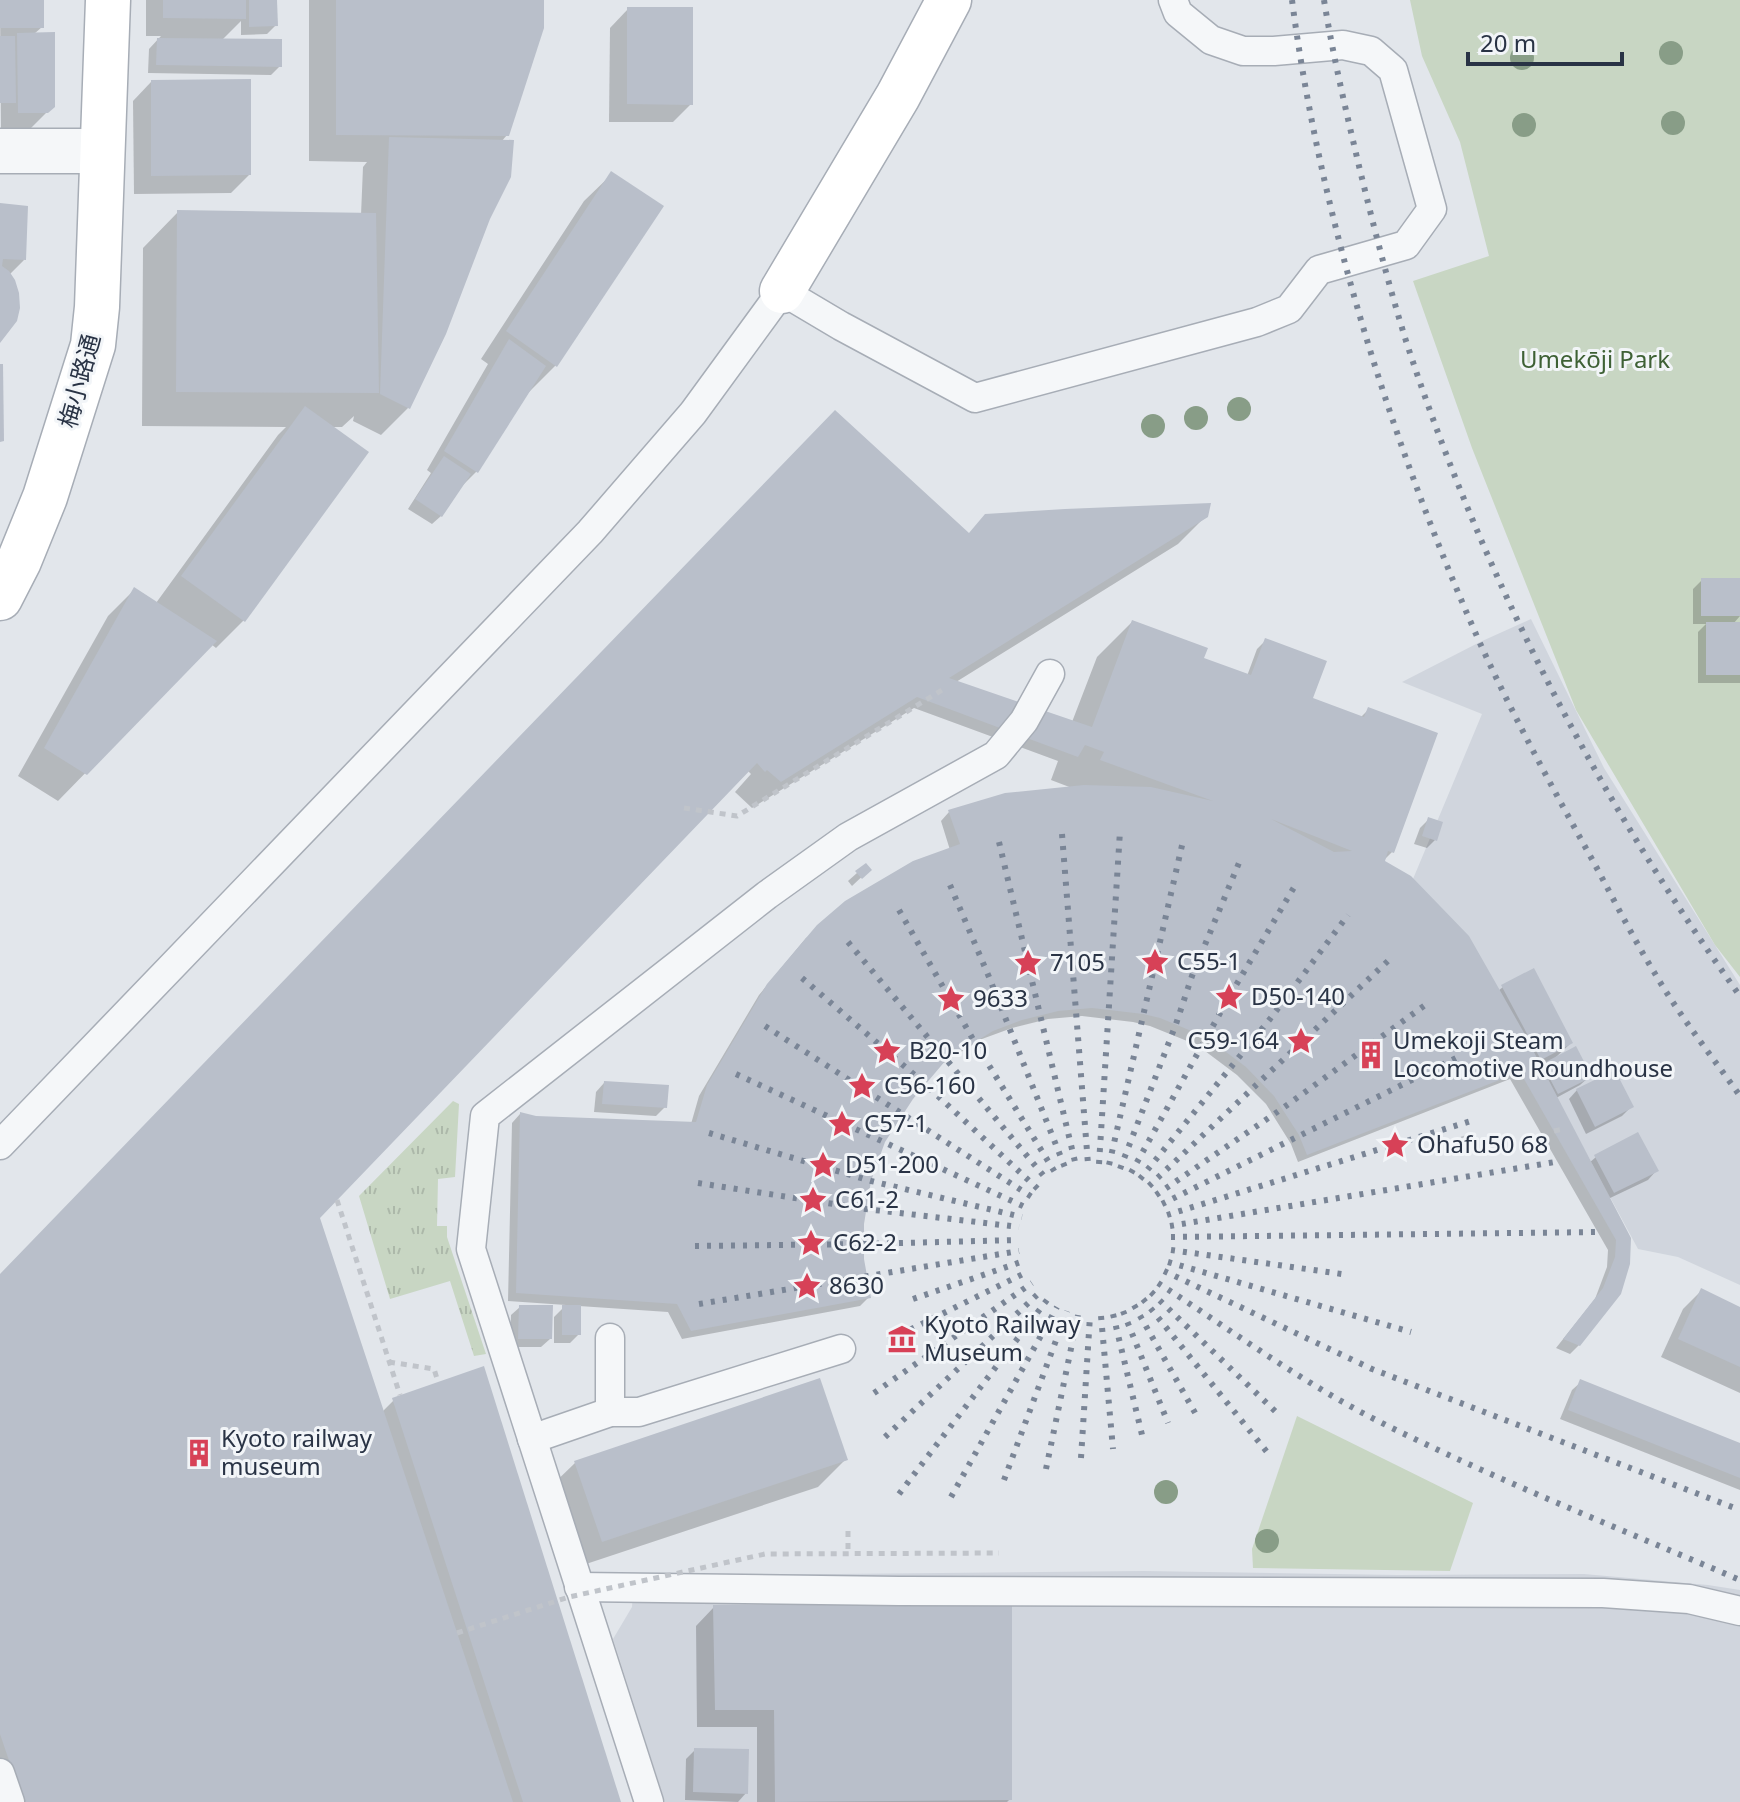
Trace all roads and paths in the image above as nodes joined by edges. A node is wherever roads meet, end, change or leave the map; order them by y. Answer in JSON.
{"nodes":[{"id":1,"x":108,"y":0,"type":"edge"},
{"id":2,"x":949,"y":0,"type":"edge"},
{"id":3,"x":1173,"y":0,"type":"edge"},
{"id":4,"x":0,"y":151,"type":"edge"},
{"id":5,"x":102,"y":151,"type":"junction"},
{"id":6,"x":782,"y":291,"type":"junction"},
{"id":7,"x":0,"y":598,"type":"edge"},
{"id":8,"x":1050,"y":674,"type":"dead end"},
{"id":9,"x":942,"y":690,"type":"dead end"},
{"id":10,"x":684,"y":808,"type":"dead end"},
{"id":11,"x":1564,"y":1129,"type":"dead end"},
{"id":12,"x":1554,"y":1131,"type":"dead end"},
{"id":13,"x":1463,"y":1136,"type":"dead end"},
{"id":14,"x":0,"y":1145,"type":"edge"},
{"id":15,"x":1466,"y":1146,"type":"dead end"},
{"id":16,"x":337,"y":1200,"type":"dead end"},
{"id":17,"x":610,"y":1338,"type":"dead end"},
{"id":18,"x":841,"y":1349,"type":"dead end"},
{"id":19,"x":389,"y":1362,"type":"junction"},
{"id":20,"x":438,"y":1382,"type":"dead end"},
{"id":21,"x":400,"y":1395,"type":"dead end"},
{"id":22,"x":610,"y":1412,"type":"junction"},
{"id":23,"x":532,"y":1439,"type":"junction"},
{"id":24,"x":849,"y":1542,"type":"dead end"},
{"id":25,"x":999,"y":1553,"type":"dead end"},
{"id":26,"x":848,"y":1554,"type":"junction"},
{"id":27,"x":579,"y":1587,"type":"junction"},
{"id":28,"x":1740,"y":1611,"type":"edge"},
{"id":29,"x":457,"y":1633,"type":"dead end"},
{"id":30,"x":0,"y":1773,"type":"edge"},
{"id":31,"x":10,"y":1802,"type":"edge"},
{"id":32,"x":649,"y":1802,"type":"edge"}],
"edges":[{"from":1,"to":5,"type":"street","name":"梅小路通"},
{"from":2,"to":6,"type":"street"},
{"from":3,"to":6,"type":"lane"},
{"from":4,"to":5,"type":"street"},
{"from":5,"to":7,"type":"street","name":"梅小路通"},
{"from":6,"to":14,"type":"lane"},
{"from":8,"to":23,"type":"lane"},
{"from":9,"to":10,"type":"path"},
{"from":11,"to":12,"type":"path"},
{"from":13,"to":15,"type":"path"},
{"from":16,"to":19,"type":"path"},
{"from":17,"to":22,"type":"lane"},
{"from":18,"to":22,"type":"lane"},
{"from":19,"to":20,"type":"path"},
{"from":19,"to":21,"type":"path"},
{"from":22,"to":23,"type":"lane"},
{"from":23,"to":27,"type":"lane"},
{"from":24,"to":26,"type":"path"},
{"from":25,"to":26,"type":"path","bridge":true},
{"from":26,"to":29,"type":"path","bridge":true},
{"from":27,"to":28,"type":"lane"},
{"from":27,"to":32,"type":"lane"},
{"from":30,"to":31,"type":"lane"}]}
